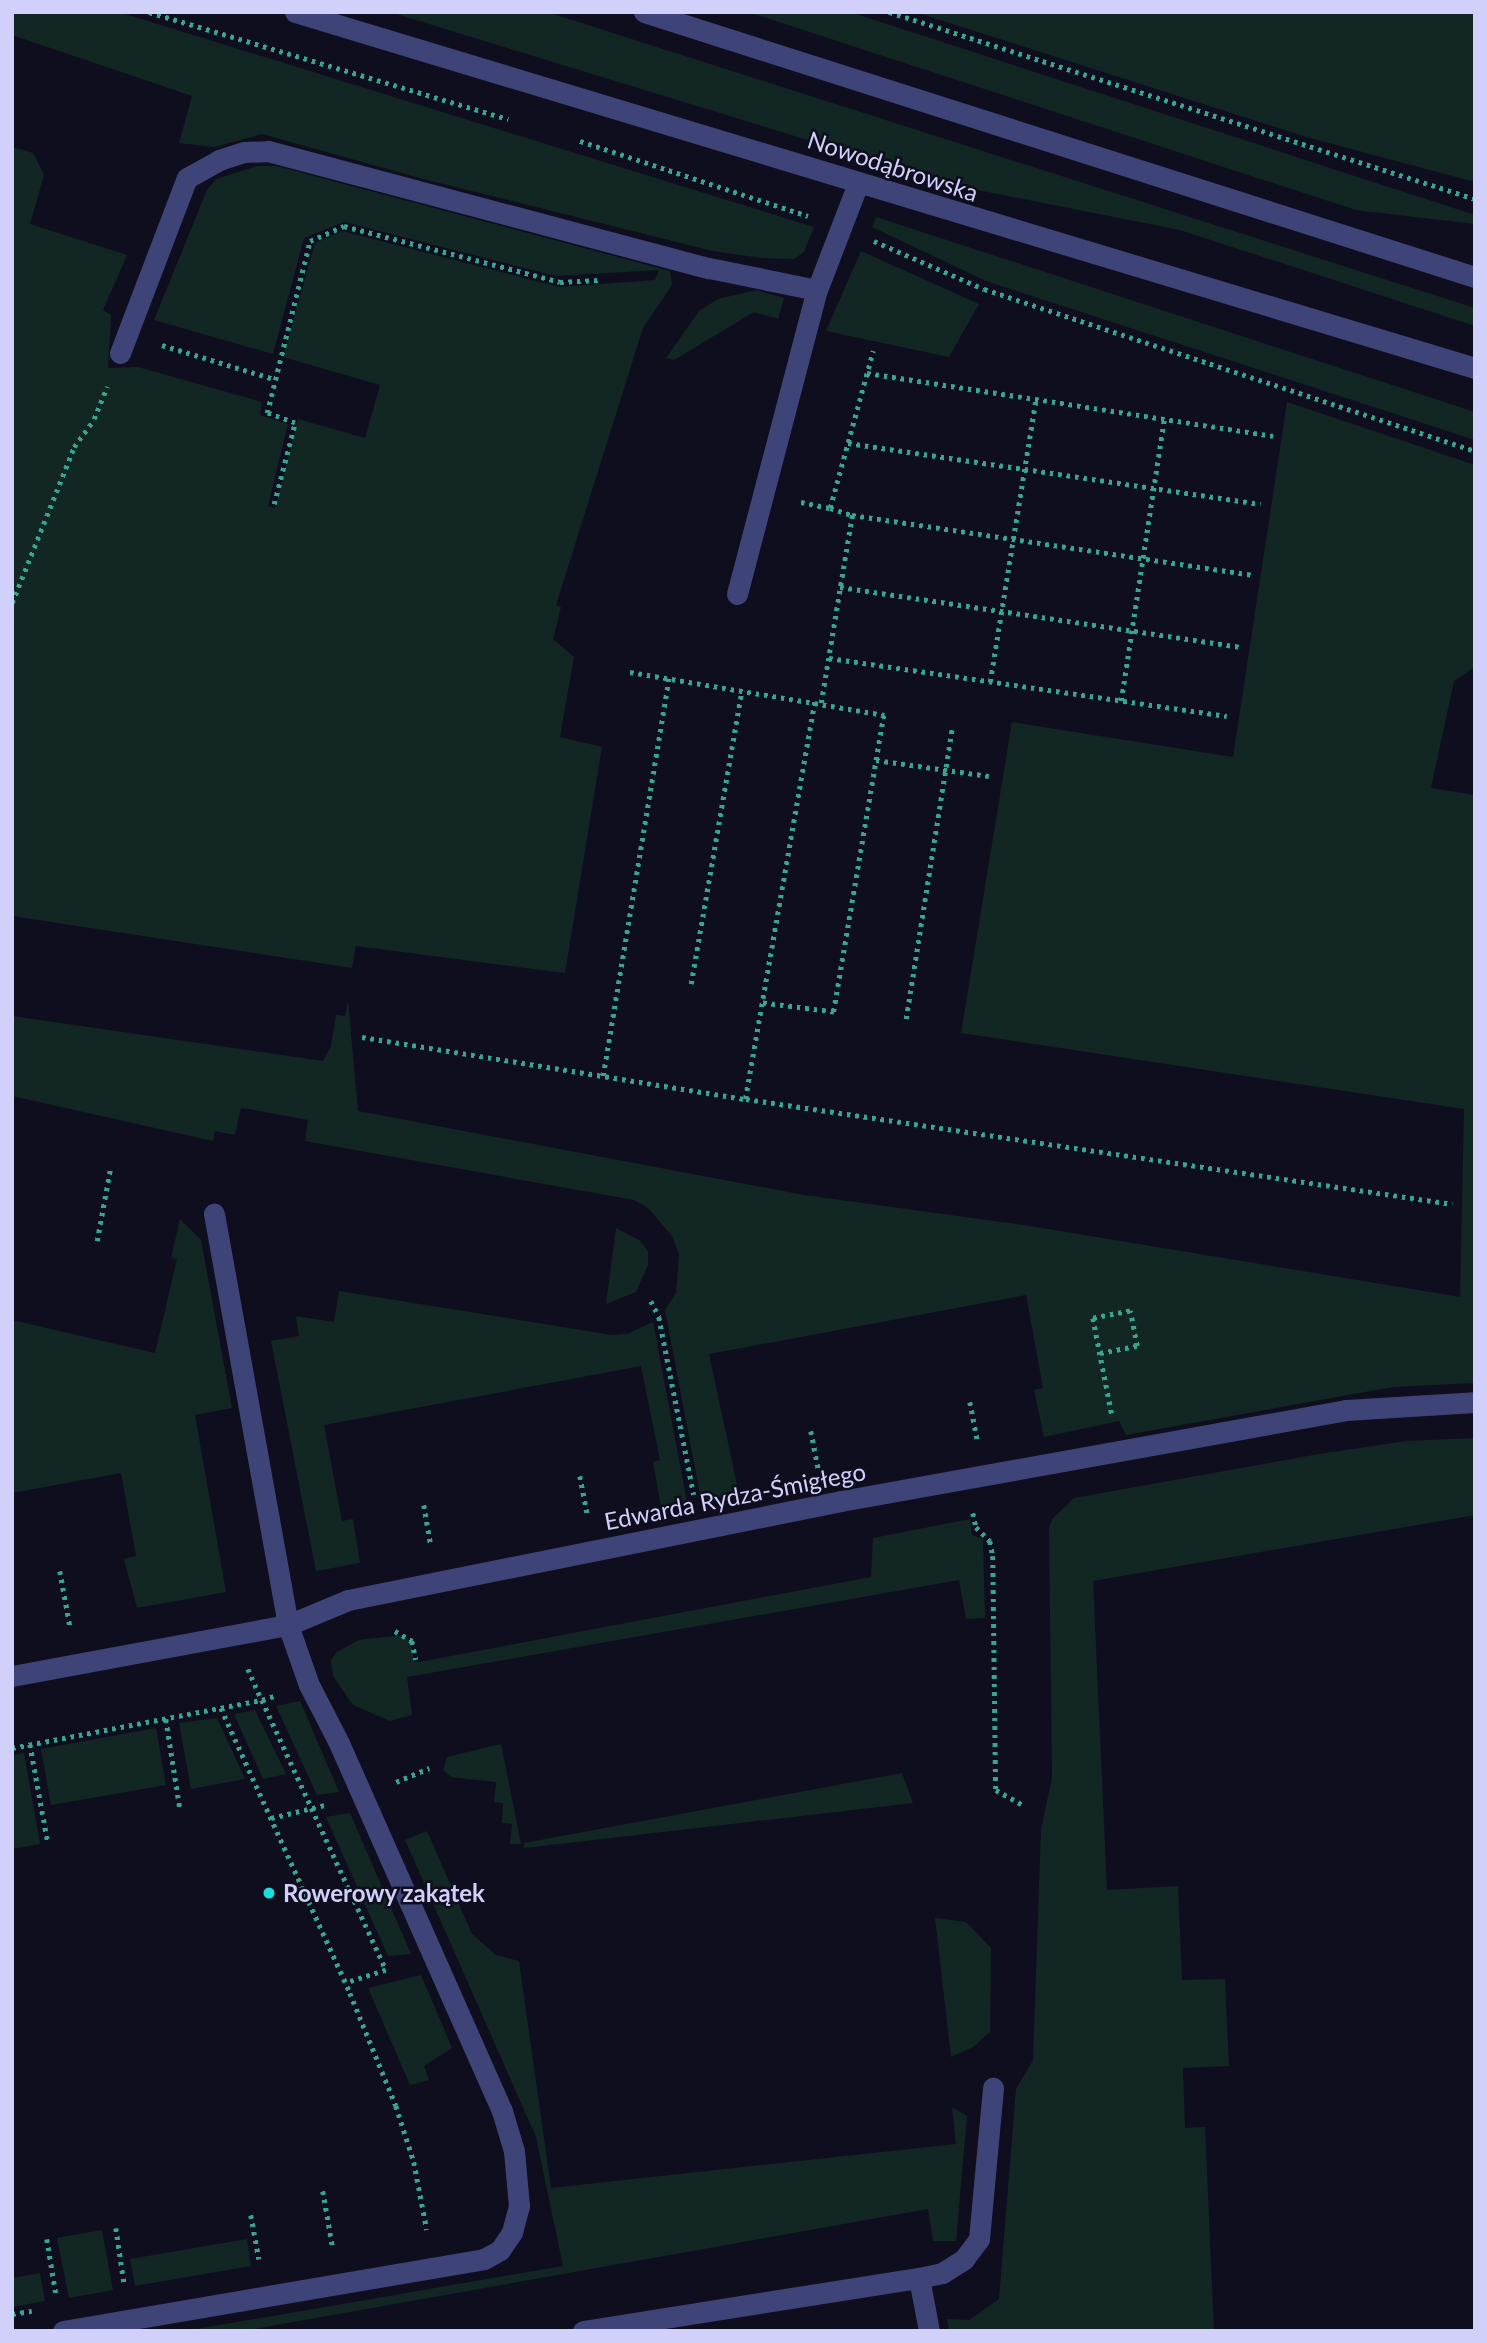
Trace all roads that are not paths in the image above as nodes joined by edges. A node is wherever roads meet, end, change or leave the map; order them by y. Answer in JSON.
{"nodes":[{"id":1,"x":295,"y":12,"type":"edge"},
{"id":2,"x":644,"y":12,"type":"edge"},
{"id":3,"x":858,"y":183,"type":"junction"},
{"id":4,"x":1475,"y":277,"type":"edge"},
{"id":5,"x":817,"y":290,"type":"junction"},
{"id":6,"x":124,"y":344,"type":"road end"},
{"id":7,"x":1475,"y":368,"type":"edge"},
{"id":8,"x":737,"y":594,"type":"dead end"},
{"id":9,"x":214,"y":1213,"type":"dead end"},
{"id":10,"x":1475,"y":1402,"type":"edge"},
{"id":11,"x":288,"y":1625,"type":"junction"},
{"id":12,"x":12,"y":1676,"type":"edge"},
{"id":13,"x":993,"y":2088,"type":"dead end"},
{"id":14,"x":919,"y":2278,"type":"junction"},
{"id":15,"x":63,"y":2331,"type":"edge"},
{"id":16,"x":583,"y":2331,"type":"edge"},
{"id":17,"x":929,"y":2331,"type":"edge"}],
"edges":[{"from":1,"to":3,"type":"street","name":"Nowodąbrowska"},
{"from":2,"to":4,"type":"street"},
{"from":3,"to":5,"type":"street"},
{"from":3,"to":7,"type":"street","name":"Nowodąbrowska"},
{"from":5,"to":6,"type":"street"},
{"from":5,"to":8,"type":"street"},
{"from":9,"to":11,"type":"street"},
{"from":10,"to":11,"type":"street","name":"Edwarda Rydza-Śmigłego"},
{"from":11,"to":12,"type":"street","name":"Edwarda Rydza-Śmigłego"},
{"from":11,"to":15,"type":"street"},
{"from":13,"to":14,"type":"street"},
{"from":14,"to":16,"type":"street"},
{"from":14,"to":17,"type":"street"}]}
